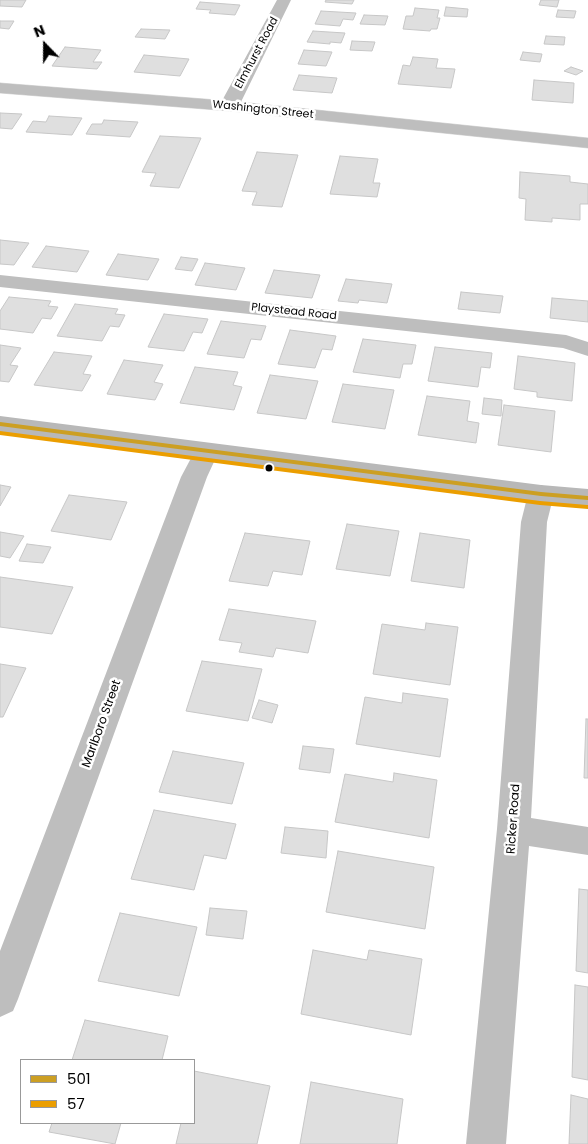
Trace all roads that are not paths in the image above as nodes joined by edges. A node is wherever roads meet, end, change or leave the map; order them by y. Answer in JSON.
{"nodes":[{"id":1,"x":284,"y":0,"type":"edge"},
{"id":2,"x":0,"y":88,"type":"edge"},
{"id":3,"x":230,"y":106,"type":"junction"},
{"id":4,"x":588,"y":143,"type":"edge"},
{"id":5,"x":0,"y":281,"type":"edge"},
{"id":6,"x":588,"y":349,"type":"edge"},
{"id":7,"x":0,"y":424,"type":"edge"},
{"id":8,"x":207,"y":451,"type":"junction"},
{"id":9,"x":541,"y":494,"type":"junction"},
{"id":10,"x":588,"y":498,"type":"edge"},
{"id":11,"x":514,"y":829,"type":"junction"},
{"id":12,"x":588,"y":841,"type":"edge"},
{"id":13,"x":0,"y":999,"type":"edge"},
{"id":14,"x":486,"y":1144,"type":"edge"}],
"edges":[{"from":1,"to":3,"type":"street","name":"Elmhurst Road"},
{"from":2,"to":3,"type":"street","name":"Washington Street"},
{"from":3,"to":4,"type":"street","name":"Washington Street"},
{"from":5,"to":6,"type":"street","name":"Playstead Road"},
{"from":7,"to":8,"type":"main road"},
{"from":8,"to":9,"type":"main road"},
{"from":8,"to":13,"type":"street","name":"Marlboro Street"},
{"from":9,"to":10,"type":"main road"},
{"from":9,"to":11,"type":"street","name":"Ricker Road"},
{"from":11,"to":12,"type":"street"},
{"from":11,"to":14,"type":"street","name":"Ricker Road"}]}
